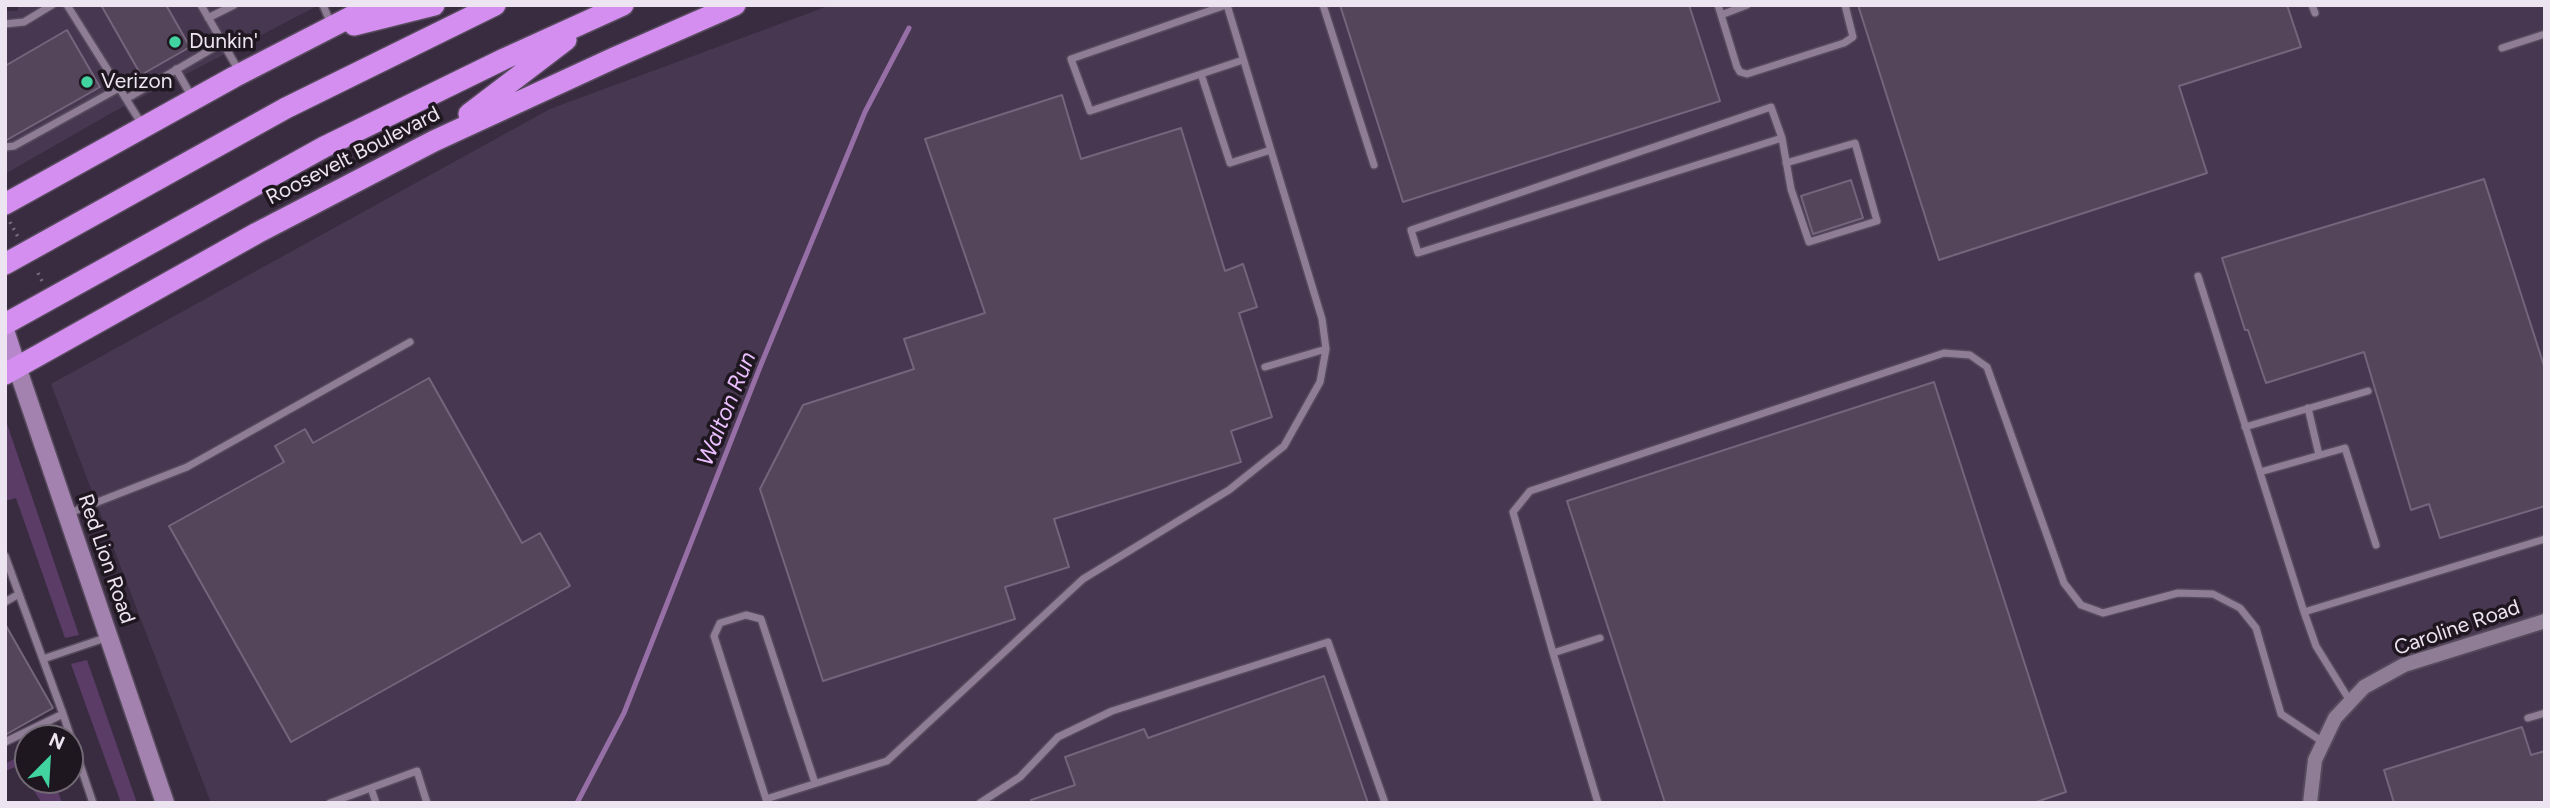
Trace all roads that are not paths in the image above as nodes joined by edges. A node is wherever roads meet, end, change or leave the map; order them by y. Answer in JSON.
{"nodes":[{"id":1,"x":52,"y":5,"type":"edge"},
{"id":2,"x":67,"y":5,"type":"edge"},
{"id":3,"x":201,"y":5,"type":"edge"},
{"id":4,"x":234,"y":5,"type":"edge"},
{"id":5,"x":323,"y":5,"type":"edge"},
{"id":6,"x":374,"y":5,"type":"edge"},
{"id":7,"x":434,"y":5,"type":"edge"},
{"id":8,"x":495,"y":5,"type":"edge"},
{"id":9,"x":623,"y":5,"type":"edge"},
{"id":10,"x":736,"y":5,"type":"edge"},
{"id":11,"x":1226,"y":5,"type":"edge"},
{"id":12,"x":1323,"y":5,"type":"edge"},
{"id":13,"x":1718,"y":5,"type":"edge"},
{"id":14,"x":1747,"y":5,"type":"edge"},
{"id":15,"x":1845,"y":5,"type":"edge"},
{"id":16,"x":1721,"y":15,"type":"junction"},
{"id":17,"x":596,"y":17,"type":"junction"},
{"id":18,"x":208,"y":18,"type":"junction"},
{"id":19,"x":5,"y":24,"type":"edge"},
{"id":20,"x":334,"y":28,"type":"junction"},
{"id":21,"x":2545,"y":34,"type":"edge"},
{"id":22,"x":222,"y":43,"type":"junction"},
{"id":23,"x":2502,"y":48,"type":"dead end"},
{"id":24,"x":1243,"y":60,"type":"junction"},
{"id":25,"x":176,"y":69,"type":"junction"},
{"id":26,"x":240,"y":73,"type":"junction"},
{"id":27,"x":1200,"y":74,"type":"junction"},
{"id":28,"x":119,"y":88,"type":"junction"},
{"id":29,"x":126,"y":99,"type":"junction"},
{"id":30,"x":193,"y":99,"type":"junction"},
{"id":31,"x":144,"y":127,"type":"junction"},
{"id":32,"x":1782,"y":138,"type":"junction"},
{"id":33,"x":434,"y":141,"type":"junction"},
{"id":34,"x":5,"y":147,"type":"edge"},
{"id":35,"x":1271,"y":150,"type":"junction"},
{"id":36,"x":1786,"y":163,"type":"junction"},
{"id":37,"x":1374,"y":165,"type":"dead end"},
{"id":38,"x":7,"y":212,"type":"edge"},
{"id":39,"x":5,"y":264,"type":"edge"},
{"id":40,"x":2198,"y":276,"type":"dead end"},
{"id":41,"x":5,"y":324,"type":"edge"},
{"id":42,"x":5,"y":330,"type":"edge"},
{"id":43,"x":410,"y":342,"type":"dead end"},
{"id":44,"x":1326,"y":349,"type":"junction"},
{"id":45,"x":1265,"y":368,"type":"dead end"},
{"id":46,"x":11,"y":370,"type":"edge"},
{"id":47,"x":2368,"y":391,"type":"dead end"},
{"id":48,"x":2308,"y":408,"type":"junction"},
{"id":49,"x":2245,"y":427,"type":"junction"},
{"id":50,"x":2319,"y":455,"type":"junction"},
{"id":51,"x":2260,"y":472,"type":"junction"},
{"id":52,"x":67,"y":514,"type":"junction"},
{"id":53,"x":2545,"y":539,"type":"edge"},
{"id":54,"x":2376,"y":545,"type":"dead end"},
{"id":55,"x":5,"y":556,"type":"edge"},
{"id":56,"x":19,"y":594,"type":"junction"},
{"id":57,"x":5,"y":602,"type":"edge"},
{"id":58,"x":2304,"y":612,"type":"junction"},
{"id":59,"x":2545,"y":621,"type":"edge"},
{"id":60,"x":108,"y":638,"type":"junction"},
{"id":61,"x":1600,"y":638,"type":"dead end"},
{"id":62,"x":1553,"y":653,"type":"junction"},
{"id":63,"x":43,"y":659,"type":"junction"},
{"id":64,"x":2350,"y":701,"type":"junction"},
{"id":65,"x":2545,"y":713,"type":"edge"},
{"id":66,"x":63,"y":714,"type":"junction"},
{"id":67,"x":2528,"y":718,"type":"dead end"},
{"id":68,"x":5,"y":743,"type":"edge"},
{"id":69,"x":2323,"y":743,"type":"junction"},
{"id":70,"x":815,"y":783,"type":"junction"},
{"id":71,"x":370,"y":788,"type":"junction"},
{"id":72,"x":93,"y":803,"type":"edge"},
{"id":73,"x":165,"y":803,"type":"edge"},
{"id":74,"x":330,"y":803,"type":"edge"},
{"id":75,"x":376,"y":803,"type":"edge"},
{"id":76,"x":427,"y":803,"type":"edge"},
{"id":77,"x":980,"y":803,"type":"edge"},
{"id":78,"x":1385,"y":803,"type":"edge"},
{"id":79,"x":1598,"y":803,"type":"edge"},
{"id":80,"x":2310,"y":803,"type":"edge"}],
"edges":[{"from":1,"to":19,"type":"lane"},
{"from":2,"to":28,"type":"lane"},
{"from":3,"to":18,"type":"lane"},
{"from":4,"to":18,"type":"lane"},
{"from":5,"to":20,"type":"lane"},
{"from":6,"to":20,"type":"highway"},
{"from":7,"to":20,"type":"highway"},
{"from":8,"to":39,"type":"highway"},
{"from":9,"to":17,"type":"highway","name":"Roosevelt Boulevard"},
{"from":10,"to":33,"type":"highway","name":"Roosevelt Boulevard"},
{"from":11,"to":24,"type":"lane"},
{"from":11,"to":27,"type":"lane"},
{"from":12,"to":37,"type":"lane"},
{"from":13,"to":16,"type":"lane"},
{"from":14,"to":16,"type":"lane"},
{"from":15,"to":16,"type":"lane"},
{"from":17,"to":33,"type":"highway"},
{"from":17,"to":41,"type":"highway","name":"Roosevelt Boulevard"},
{"from":18,"to":22,"type":"lane"},
{"from":20,"to":26,"type":"highway"},
{"from":21,"to":23,"type":"lane"},
{"from":22,"to":25,"type":"lane"},
{"from":22,"to":26,"type":"lane"},
{"from":24,"to":27,"type":"lane"},
{"from":24,"to":35,"type":"lane"},
{"from":25,"to":29,"type":"lane"},
{"from":25,"to":30,"type":"lane"},
{"from":26,"to":30,"type":"highway"},
{"from":27,"to":35,"type":"lane"},
{"from":28,"to":29,"type":"lane"},
{"from":28,"to":34,"type":"lane"},
{"from":29,"to":31,"type":"lane"},
{"from":30,"to":31,"type":"highway"},
{"from":31,"to":38,"type":"highway"},
{"from":32,"to":32,"type":"lane"},
{"from":32,"to":36,"type":"lane"},
{"from":33,"to":46,"type":"highway","name":"Roosevelt Boulevard"},
{"from":35,"to":44,"type":"lane"},
{"from":36,"to":36,"type":"lane"},
{"from":40,"to":49,"type":"lane"},
{"from":42,"to":46,"type":"main road","name":"Red Lion Road"},
{"from":43,"to":52,"type":"lane"},
{"from":44,"to":45,"type":"lane"},
{"from":44,"to":70,"type":"lane"},
{"from":46,"to":52,"type":"street","name":"Red Lion Road"},
{"from":47,"to":48,"type":"lane"},
{"from":48,"to":49,"type":"lane"},
{"from":48,"to":50,"type":"lane"},
{"from":49,"to":51,"type":"lane"},
{"from":50,"to":51,"type":"lane"},
{"from":50,"to":54,"type":"lane"},
{"from":51,"to":58,"type":"lane"},
{"from":52,"to":60,"type":"street","name":"Red Lion Road"},
{"from":53,"to":58,"type":"lane"},
{"from":55,"to":56,"type":"lane"},
{"from":56,"to":57,"type":"lane"},
{"from":56,"to":63,"type":"lane"},
{"from":58,"to":64,"type":"lane"},
{"from":59,"to":64,"type":"street","name":"Caroline Road"},
{"from":60,"to":63,"type":"lane"},
{"from":60,"to":73,"type":"street","name":"Red Lion Road"},
{"from":61,"to":62,"type":"lane"},
{"from":62,"to":69,"type":"lane"},
{"from":62,"to":79,"type":"lane"},
{"from":63,"to":66,"type":"lane"},
{"from":64,"to":69,"type":"street","name":"Caroline Road"},
{"from":65,"to":67,"type":"lane"},
{"from":66,"to":68,"type":"lane"},
{"from":66,"to":72,"type":"lane"},
{"from":69,"to":80,"type":"street","name":"Caroline Road"},
{"from":70,"to":70,"type":"lane"},
{"from":71,"to":74,"type":"lane"},
{"from":71,"to":75,"type":"lane"},
{"from":71,"to":76,"type":"lane"},
{"from":77,"to":78,"type":"lane"}]}
